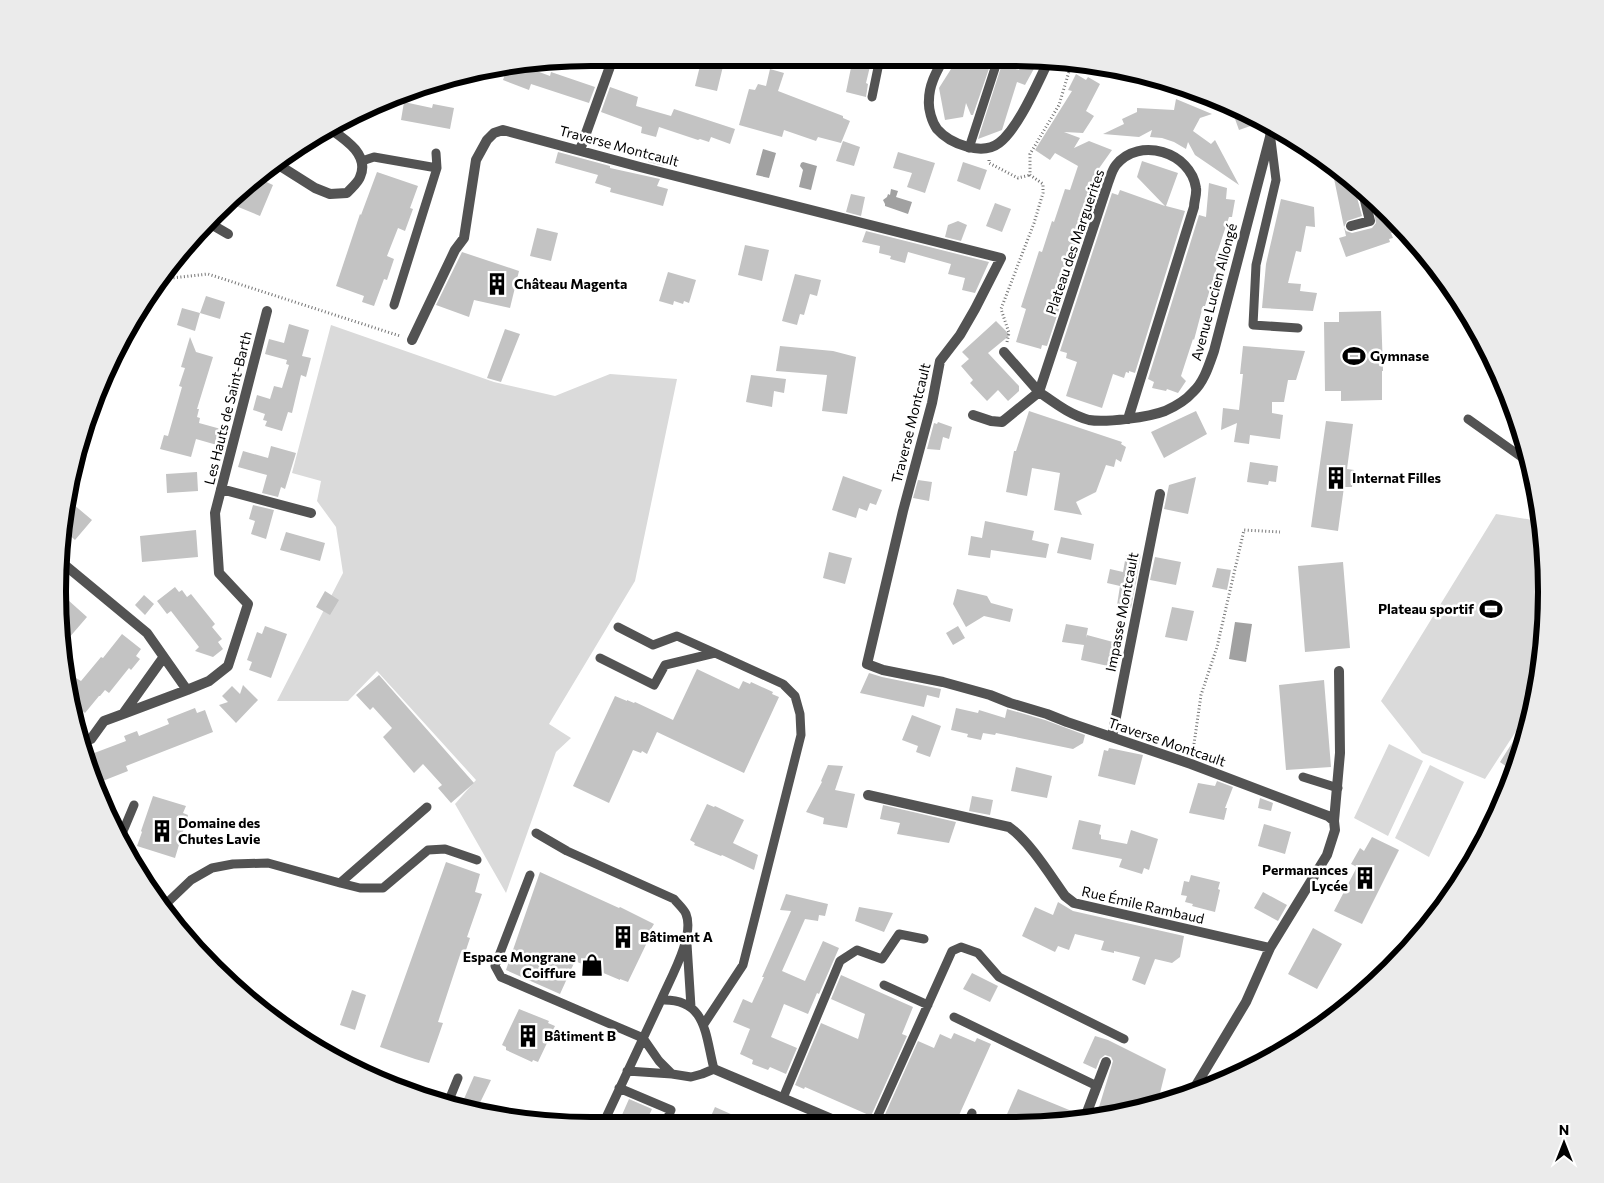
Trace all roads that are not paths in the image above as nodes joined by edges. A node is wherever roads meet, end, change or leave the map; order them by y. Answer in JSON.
{"nodes":[{"id":1,"x":610,"y":66,"type":"edge"},
{"id":2,"x":878,"y":66,"type":"edge"},
{"id":3,"x":940,"y":66,"type":"edge"},
{"id":4,"x":996,"y":66,"type":"edge"},
{"id":5,"x":1045,"y":67,"type":"edge"},
{"id":6,"x":872,"y":97,"type":"dead end"},
{"id":7,"x":336,"y":133,"type":"edge"},
{"id":8,"x":1270,"y":134,"type":"edge"},
{"id":9,"x":1271,"y":135,"type":"edge"},
{"id":10,"x":969,"y":148,"type":"junction"},
{"id":11,"x":580,"y":150,"type":"junction"},
{"id":12,"x":436,"y":153,"type":"dead end"},
{"id":13,"x":362,"y":161,"type":"junction"},
{"id":14,"x":283,"y":167,"type":"edge"},
{"id":15,"x":437,"y":168,"type":"junction"},
{"id":16,"x":1366,"y":203,"type":"edge"},
{"id":17,"x":214,"y":226,"type":"edge"},
{"id":18,"x":1351,"y":226,"type":"dead end"},
{"id":19,"x":228,"y":234,"type":"dead end"},
{"id":20,"x":394,"y":305,"type":"dead end"},
{"id":21,"x":267,"y":311,"type":"dead end"},
{"id":22,"x":1298,"y":328,"type":"dead end"},
{"id":23,"x":412,"y":340,"type":"road end"},
{"id":24,"x":1004,"y":352,"type":"road end"},
{"id":25,"x":1039,"y":392,"type":"junction"},
{"id":26,"x":973,"y":415,"type":"dead end"},
{"id":27,"x":1128,"y":419,"type":"junction"},
{"id":28,"x":1468,"y":419,"type":"dead end"},
{"id":29,"x":1520,"y":456,"type":"edge"},
{"id":30,"x":221,"y":489,"type":"junction"},
{"id":31,"x":1160,"y":494,"type":"dead end"},
{"id":32,"x":310,"y":513,"type":"dead end"},
{"id":33,"x":67,"y":567,"type":"edge"},
{"id":34,"x":618,"y":626,"type":"dead end"},
{"id":35,"x":715,"y":653,"type":"junction"},
{"id":36,"x":163,"y":658,"type":"junction"},
{"id":37,"x":600,"y":658,"type":"dead end"},
{"id":38,"x":1339,"y":671,"type":"dead end"},
{"id":39,"x":187,"y":690,"type":"junction"},
{"id":40,"x":123,"y":714,"type":"junction"},
{"id":41,"x":1112,"y":737,"type":"junction"},
{"id":42,"x":88,"y":740,"type":"edge"},
{"id":43,"x":1303,"y":777,"type":"dead end"},
{"id":44,"x":1338,"y":788,"type":"junction"},
{"id":45,"x":868,"y":795,"type":"dead end"},
{"id":46,"x":134,"y":805,"type":"dead end"},
{"id":47,"x":427,"y":807,"type":"dead end"},
{"id":48,"x":1334,"y":821,"type":"junction"},
{"id":49,"x":123,"y":830,"type":"edge"},
{"id":50,"x":536,"y":833,"type":"dead end"},
{"id":51,"x":477,"y":860,"type":"dead end"},
{"id":52,"x":530,"y":875,"type":"dead end"},
{"id":53,"x":340,"y":883,"type":"junction"},
{"id":54,"x":169,"y":902,"type":"edge"},
{"id":55,"x":924,"y":939,"type":"dead end"},
{"id":56,"x":687,"y":941,"type":"junction"},
{"id":57,"x":1270,"y":948,"type":"junction"},
{"id":58,"x":884,"y":985,"type":"dead end"},
{"id":59,"x":661,"y":1000,"type":"junction"},
{"id":60,"x":928,"y":1005,"type":"junction"},
{"id":61,"x":691,"y":1007,"type":"junction"},
{"id":62,"x":954,"y":1017,"type":"dead end"},
{"id":63,"x":704,"y":1024,"type":"junction"},
{"id":64,"x":643,"y":1038,"type":"junction"},
{"id":65,"x":1124,"y":1039,"type":"dead end"},
{"id":66,"x":1106,"y":1062,"type":"dead end"},
{"id":67,"x":714,"y":1069,"type":"junction"},
{"id":68,"x":627,"y":1071,"type":"junction"},
{"id":69,"x":672,"y":1074,"type":"junction"},
{"id":70,"x":458,"y":1078,"type":"dead end"},
{"id":71,"x":1197,"y":1083,"type":"edge"},
{"id":72,"x":1097,"y":1086,"type":"junction"},
{"id":73,"x":620,"y":1088,"type":"junction"},
{"id":74,"x":450,"y":1097,"type":"edge"},
{"id":75,"x":783,"y":1098,"type":"junction"},
{"id":76,"x":1087,"y":1111,"type":"edge"},
{"id":77,"x":606,"y":1117,"type":"edge"},
{"id":78,"x":668,"y":1117,"type":"edge"},
{"id":79,"x":827,"y":1117,"type":"edge"},
{"id":80,"x":877,"y":1117,"type":"edge"}],
"edges":[{"from":1,"to":11,"type":"street"},
{"from":2,"to":6,"type":"lane"},
{"from":3,"to":10,"type":"street"},
{"from":4,"to":10,"type":"lane"},
{"from":5,"to":10,"type":"street"},
{"from":7,"to":13,"type":"street"},
{"from":8,"to":27,"type":"street","name":"Avenue Lucien Allongé"},
{"from":9,"to":22,"type":"lane"},
{"from":11,"to":23,"type":"street","name":"Traverse Montcault"},
{"from":11,"to":41,"type":"street","name":"Traverse Montcault"},
{"from":12,"to":15,"type":"lane"},
{"from":13,"to":14,"type":"street"},
{"from":13,"to":15,"type":"lane"},
{"from":15,"to":20,"type":"lane"},
{"from":16,"to":18,"type":"street"},
{"from":17,"to":19,"type":"street"},
{"from":21,"to":30,"type":"street","name":"Les Hauts de Saint-Barth"},
{"from":24,"to":25,"type":"street"},
{"from":25,"to":26,"type":"street"},
{"from":25,"to":27,"type":"street"},
{"from":25,"to":27,"type":"street","name":"Plateau des Marguerites"},
{"from":28,"to":29,"type":"lane"},
{"from":30,"to":32,"type":"street"},
{"from":30,"to":39,"type":"street","name":"Les Hauts de Saint-Barth"},
{"from":31,"to":41,"type":"street","name":"Impasse Montcault"},
{"from":33,"to":36,"type":"street"},
{"from":34,"to":35,"type":"lane"},
{"from":35,"to":37,"type":"lane"},
{"from":35,"to":63,"type":"lane"},
{"from":36,"to":39,"type":"street"},
{"from":36,"to":40,"type":"street"},
{"from":38,"to":44,"type":"street"},
{"from":39,"to":40,"type":"street"},
{"from":40,"to":42,"type":"street"},
{"from":41,"to":48,"type":"street","name":"Traverse Montcault"},
{"from":43,"to":44,"type":"lane"},
{"from":44,"to":48,"type":"street"},
{"from":45,"to":57,"type":"street","name":"Rue Émile Rambaud"},
{"from":46,"to":49,"type":"lane"},
{"from":47,"to":53,"type":"lane"},
{"from":48,"to":57,"type":"street"},
{"from":50,"to":56,"type":"lane"},
{"from":51,"to":53,"type":"lane"},
{"from":52,"to":64,"type":"lane"},
{"from":53,"to":54,"type":"lane"},
{"from":55,"to":75,"type":"lane"},
{"from":56,"to":59,"type":"lane"},
{"from":56,"to":61,"type":"lane"},
{"from":57,"to":71,"type":"street"},
{"from":58,"to":60,"type":"lane"},
{"from":59,"to":61,"type":"lane"},
{"from":59,"to":64,"type":"lane"},
{"from":60,"to":65,"type":"lane"},
{"from":60,"to":80,"type":"lane"},
{"from":61,"to":63,"type":"lane"},
{"from":62,"to":72,"type":"lane"},
{"from":63,"to":67,"type":"lane"},
{"from":64,"to":68,"type":"lane"},
{"from":64,"to":69,"type":"lane"},
{"from":66,"to":72,"type":"street"},
{"from":67,"to":69,"type":"lane"},
{"from":67,"to":75,"type":"street"},
{"from":68,"to":69,"type":"lane"},
{"from":68,"to":73,"type":"lane"},
{"from":70,"to":74,"type":"lane"},
{"from":72,"to":76,"type":"street"},
{"from":73,"to":77,"type":"lane"},
{"from":73,"to":78,"type":"lane"},
{"from":75,"to":79,"type":"street"}]}
